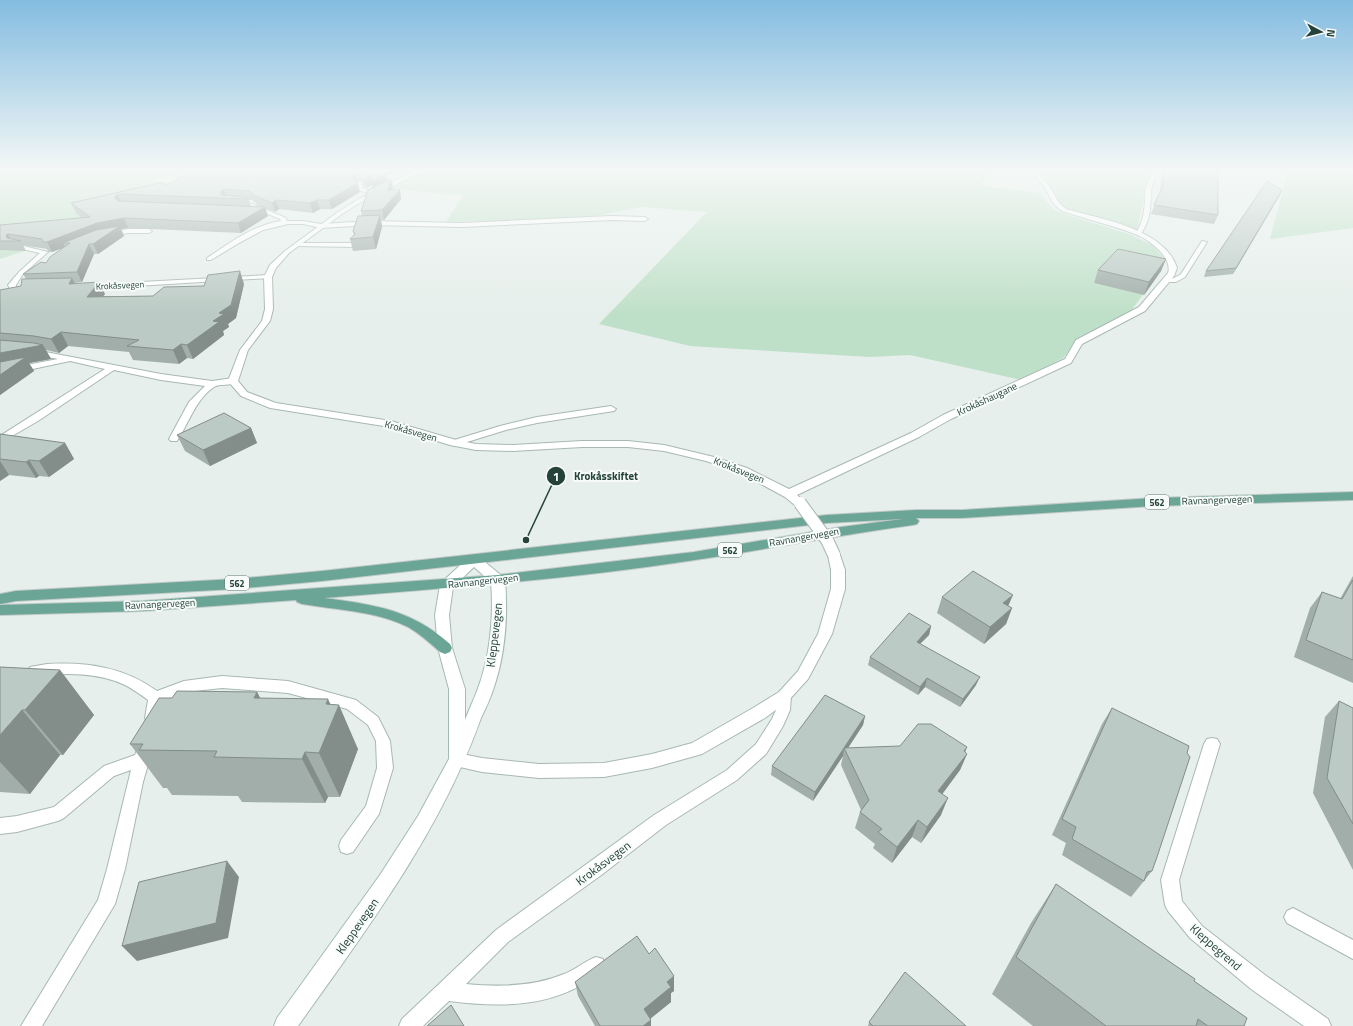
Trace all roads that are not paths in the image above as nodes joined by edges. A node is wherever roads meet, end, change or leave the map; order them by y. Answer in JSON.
{"nodes":[{"id":1,"x":284,"y":219,"type":"edge"},
{"id":2,"x":333,"y":219,"type":"edge"},
{"id":3,"x":592,"y":219,"type":"edge"},
{"id":4,"x":641,"y":219,"type":"edge"},
{"id":5,"x":645,"y":219,"type":"dead end"},
{"id":6,"x":1090,"y":219,"type":"edge"},
{"id":7,"x":1146,"y":219,"type":"edge"},
{"id":8,"x":284,"y":223,"type":"junction"},
{"id":9,"x":322,"y":226,"type":"junction"},
{"id":10,"x":149,"y":231,"type":"edge"},
{"id":11,"x":1139,"y":233,"type":"junction"},
{"id":12,"x":104,"y":235,"type":"edge"},
{"id":13,"x":1204,"y":242,"type":"dead end"},
{"id":14,"x":298,"y":245,"type":"junction"},
{"id":15,"x":354,"y":245,"type":"edge"},
{"id":16,"x":15,"y":246,"type":"edge"},
{"id":17,"x":209,"y":258,"type":"dead end"},
{"id":18,"x":48,"y":259,"type":"edge"},
{"id":19,"x":30,"y":266,"type":"junction"},
{"id":20,"x":268,"y":277,"type":"junction"},
{"id":21,"x":1164,"y":281,"type":"junction"},
{"id":22,"x":36,"y":289,"type":"edge"},
{"id":23,"x":80,"y":289,"type":"edge"},
{"id":24,"x":28,"y":295,"type":"edge"},
{"id":25,"x":11,"y":297,"type":"edge"},
{"id":26,"x":28,"y":351,"type":"edge"},
{"id":27,"x":76,"y":360,"type":"junction"},
{"id":28,"x":112,"y":368,"type":"junction"},
{"id":29,"x":0,"y":373,"type":"edge"},
{"id":30,"x":233,"y":381,"type":"junction"},
{"id":31,"x":212,"y":384,"type":"junction"},
{"id":32,"x":611,"y":409,"type":"dead end"},
{"id":33,"x":174,"y":439,"type":"dead end"},
{"id":34,"x":0,"y":440,"type":"edge"},
{"id":35,"x":454,"y":443,"type":"junction"},
{"id":36,"x":789,"y":494,"type":"junction"},
{"id":37,"x":1353,"y":496,"type":"edge"},
{"id":38,"x":962,"y":514,"type":"junction"},
{"id":39,"x":474,"y":560,"type":"junction"},
{"id":40,"x":498,"y":580,"type":"junction"},
{"id":41,"x":447,"y":585,"type":"junction"},
{"id":42,"x":285,"y":596,"type":"junction"},
{"id":43,"x":0,"y":599,"type":"edge"},
{"id":44,"x":0,"y":610,"type":"edge"},
{"id":45,"x":445,"y":648,"type":"junction"},
{"id":46,"x":22,"y":673,"type":"edge"},
{"id":47,"x":784,"y":696,"type":"junction"},
{"id":48,"x":156,"y":698,"type":"junction"},
{"id":49,"x":1212,"y":744,"type":"dead end"},
{"id":50,"x":142,"y":759,"type":"junction"},
{"id":51,"x":457,"y":760,"type":"junction"},
{"id":52,"x":0,"y":826,"type":"edge"},
{"id":53,"x":347,"y":846,"type":"dead end"},
{"id":54,"x":1293,"y":917,"type":"dead end"},
{"id":55,"x":1353,"y":950,"type":"edge"},
{"id":56,"x":596,"y":966,"type":"edge"},
{"id":57,"x":445,"y":991,"type":"junction"},
{"id":58,"x":31,"y":1026,"type":"edge"},
{"id":59,"x":285,"y":1026,"type":"edge"},
{"id":60,"x":409,"y":1026,"type":"edge"},
{"id":61,"x":1321,"y":1026,"type":"edge"}],
"edges":[{"from":1,"to":8,"type":"lane"},
{"from":2,"to":9,"type":"street"},
{"from":3,"to":9,"type":"lane"},
{"from":4,"to":5,"type":"lane"},
{"from":6,"to":11,"type":"street","name":"Krokåshaugane"},
{"from":7,"to":11,"type":"lane"},
{"from":8,"to":9,"type":"lane"},
{"from":8,"to":17,"type":"lane"},
{"from":9,"to":14,"type":"street"},
{"from":10,"to":12,"type":"lane"},
{"from":11,"to":21,"type":"street","name":"Krokåshaugane"},
{"from":13,"to":21,"type":"lane"},
{"from":14,"to":15,"type":"lane"},
{"from":14,"to":20,"type":"street"},
{"from":16,"to":19,"type":"lane"},
{"from":18,"to":19,"type":"lane"},
{"from":19,"to":22,"type":"lane"},
{"from":20,"to":23,"type":"lane","name":"Krokåsvegen"},
{"from":20,"to":30,"type":"street"},
{"from":21,"to":36,"type":"street","name":"Krokåshaugane"},
{"from":24,"to":25,"type":"lane"},
{"from":26,"to":27,"type":"lane"},
{"from":27,"to":28,"type":"lane"},
{"from":27,"to":29,"type":"lane"},
{"from":28,"to":31,"type":"lane"},
{"from":28,"to":34,"type":"lane"},
{"from":30,"to":31,"type":"lane"},
{"from":30,"to":35,"type":"street","name":"Krokåsvegen"},
{"from":31,"to":33,"type":"lane"},
{"from":32,"to":35,"type":"lane"},
{"from":35,"to":36,"type":"street","name":"Krokåsvegen"},
{"from":36,"to":47,"type":"street","name":"Krokåsvegen","bridge":true},
{"from":37,"to":38,"type":"main road","name":"Ravnangervegen","number":"562"},
{"from":38,"to":39,"type":"main road","name":"Ravnangervegen","number":"562"},
{"from":38,"to":40,"type":"main road","name":"Ravnangervegen","number":"562"},
{"from":39,"to":40,"type":"street"},
{"from":39,"to":41,"type":"street"},
{"from":39,"to":43,"type":"main road","name":"Ravnangervegen","number":"562"},
{"from":40,"to":41,"type":"main road","name":"Ravnangervegen","number":"562"},
{"from":40,"to":51,"type":"street","name":"Kleppevegen"},
{"from":41,"to":42,"type":"main road","name":"Ravnangervegen","number":"562"},
{"from":41,"to":45,"type":"street","name":"Kleppevegen"},
{"from":42,"to":44,"type":"main road","name":"Ravnangervegen","number":"562"},
{"from":42,"to":45,"type":"main road"},
{"from":45,"to":51,"type":"street","name":"Kleppevegen"},
{"from":46,"to":48,"type":"lane"},
{"from":47,"to":51,"type":"street","name":"Krokåsvegen"},
{"from":47,"to":57,"type":"lane","name":"Krokåsvegen"},
{"from":48,"to":50,"type":"lane"},
{"from":48,"to":53,"type":"lane"},
{"from":49,"to":61,"type":"lane","name":"Kleppegrend"},
{"from":50,"to":52,"type":"lane"},
{"from":50,"to":58,"type":"lane"},
{"from":51,"to":59,"type":"street","name":"Kleppevegen"},
{"from":54,"to":55,"type":"lane"},
{"from":56,"to":57,"type":"lane"},
{"from":57,"to":60,"type":"lane","name":"Krokåsvegen"}]}
